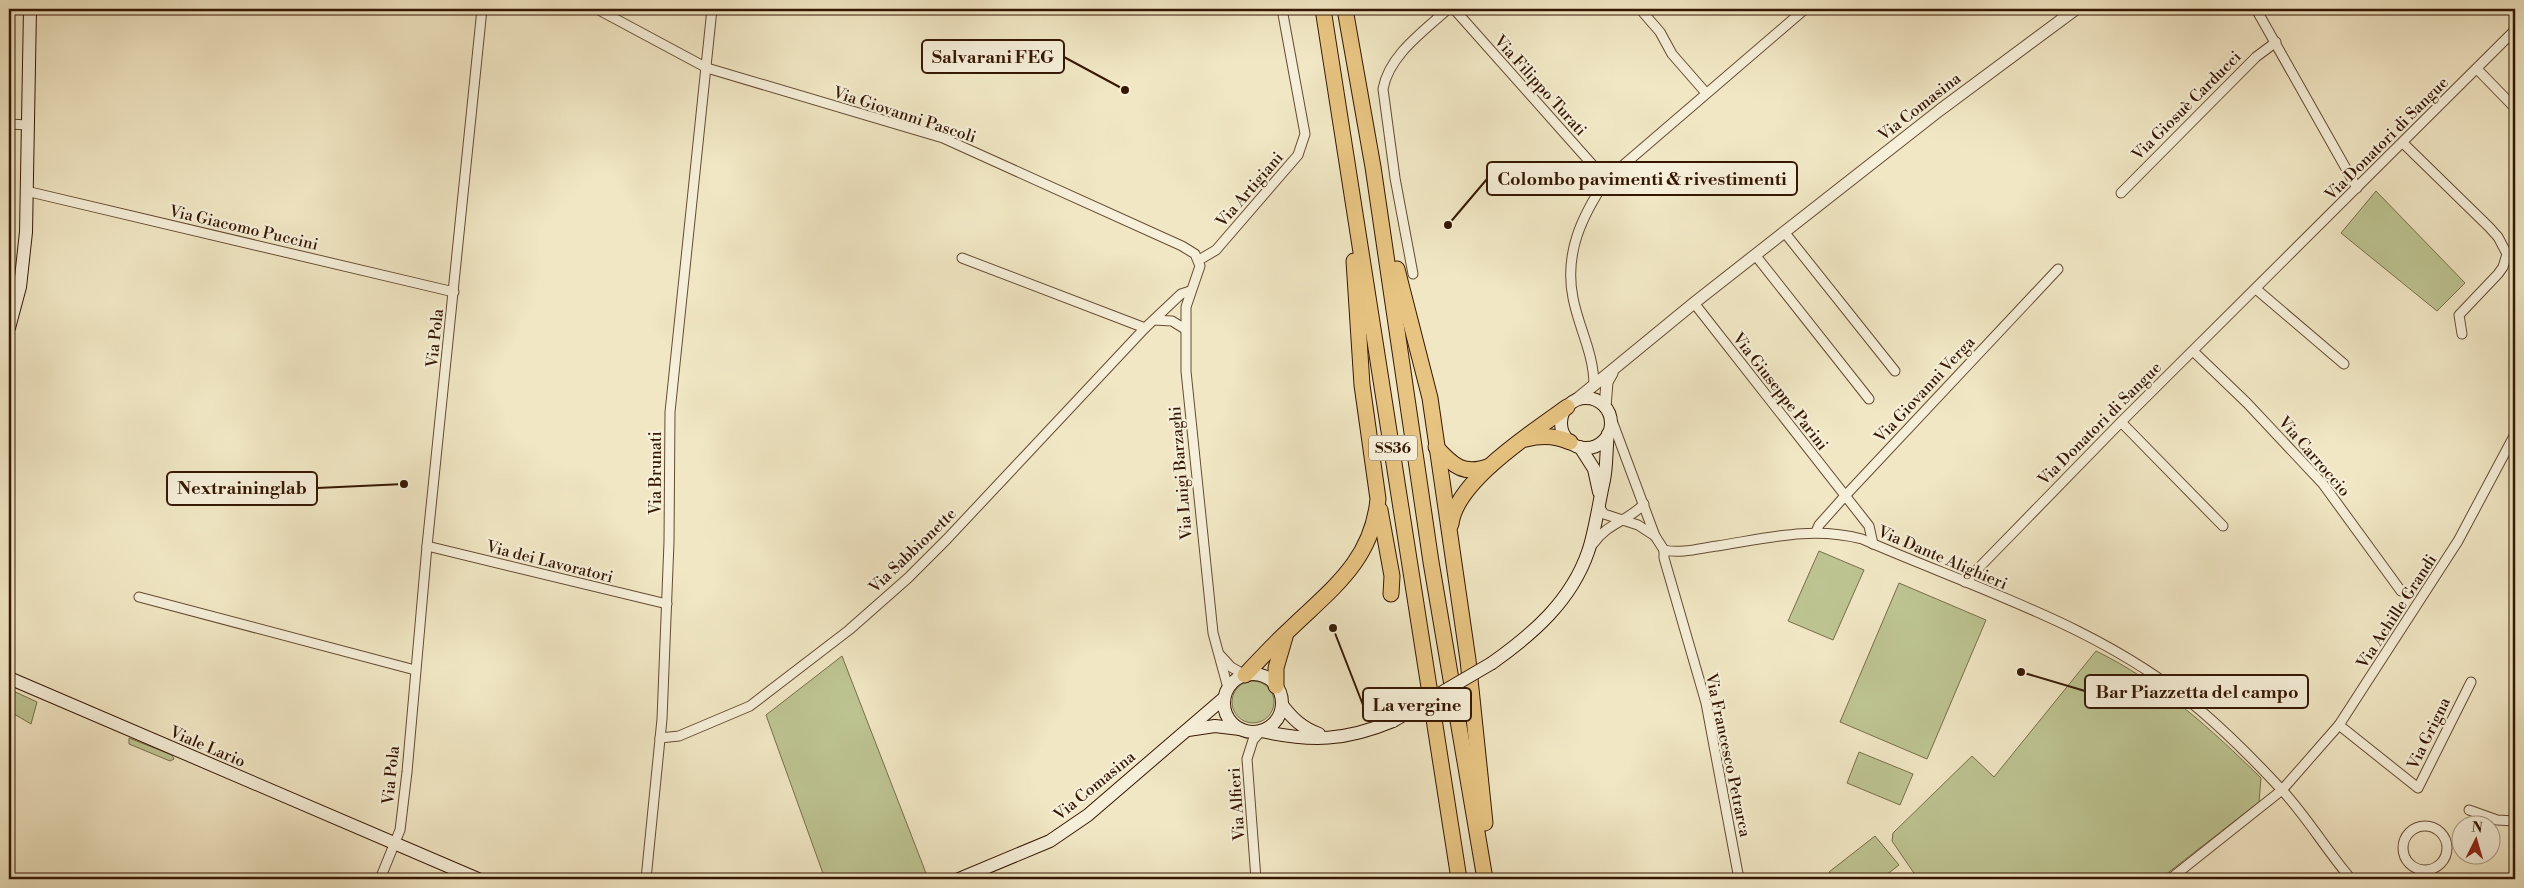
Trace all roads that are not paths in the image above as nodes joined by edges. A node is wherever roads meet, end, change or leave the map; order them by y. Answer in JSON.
{"nodes":[{"id":1,"x":30,"y":9,"type":"edge"},
{"id":2,"x":482,"y":9,"type":"edge"},
{"id":3,"x":597,"y":9,"type":"edge"},
{"id":4,"x":712,"y":9,"type":"edge"},
{"id":5,"x":1282,"y":9,"type":"edge"},
{"id":6,"x":1347,"y":9,"type":"edge"},
{"id":7,"x":1448,"y":9,"type":"edge"},
{"id":8,"x":1454,"y":9,"type":"edge"},
{"id":9,"x":1640,"y":9,"type":"edge"},
{"id":10,"x":1805,"y":9,"type":"edge"},
{"id":11,"x":2076,"y":9,"type":"edge"},
{"id":12,"x":2256,"y":9,"type":"edge"},
{"id":13,"x":1323,"y":11,"type":"edge"},
{"id":14,"x":2515,"y":30,"type":"edge"},
{"id":15,"x":2276,"y":42,"type":"junction"},
{"id":16,"x":707,"y":68,"type":"junction"},
{"id":17,"x":2477,"y":69,"type":"junction"},
{"id":18,"x":1706,"y":93,"type":"junction"},
{"id":19,"x":2515,"y":108,"type":"edge"},
{"id":20,"x":9,"y":124,"type":"edge"},
{"id":21,"x":28,"y":125,"type":"junction"},
{"id":22,"x":2403,"y":142,"type":"junction"},
{"id":23,"x":1373,"y":167,"type":"junction"},
{"id":24,"x":1606,"y":180,"type":"junction"},
{"id":25,"x":2357,"y":188,"type":"junction"},
{"id":26,"x":26,"y":191,"type":"junction"},
{"id":27,"x":2121,"y":193,"type":"dead end"},
{"id":28,"x":1354,"y":210,"type":"junction"},
{"id":29,"x":1785,"y":233,"type":"junction"},
{"id":30,"x":2511,"y":254,"type":"edge"},
{"id":31,"x":1756,"y":256,"type":"junction"},
{"id":32,"x":962,"y":258,"type":"dead end"},
{"id":33,"x":1199,"y":260,"type":"junction"},
{"id":34,"x":2058,"y":269,"type":"dead end"},
{"id":35,"x":1413,"y":274,"type":"dead end"},
{"id":36,"x":2256,"y":289,"type":"junction"},
{"id":37,"x":1190,"y":291,"type":"junction"},
{"id":38,"x":454,"y":292,"type":"junction"},
{"id":39,"x":1694,"y":303,"type":"junction"},
{"id":40,"x":1154,"y":320,"type":"junction"},
{"id":41,"x":9,"y":328,"type":"edge"},
{"id":42,"x":1145,"y":328,"type":"junction"},
{"id":43,"x":1185,"y":329,"type":"junction"},
{"id":44,"x":2462,"y":334,"type":"dead end"},
{"id":45,"x":2193,"y":351,"type":"junction"},
{"id":46,"x":2344,"y":364,"type":"dead end"},
{"id":47,"x":1616,"y":367,"type":"junction"},
{"id":48,"x":1895,"y":370,"type":"dead end"},
{"id":49,"x":1594,"y":386,"type":"junction"},
{"id":50,"x":1869,"y":399,"type":"dead end"},
{"id":51,"x":1572,"y":403,"type":"junction"},
{"id":52,"x":1608,"y":412,"type":"junction"},
{"id":53,"x":2121,"y":422,"type":"junction"},
{"id":54,"x":1608,"y":434,"type":"junction"},
{"id":55,"x":2515,"y":434,"type":"edge"},
{"id":56,"x":1522,"y":440,"type":"junction"},
{"id":57,"x":1575,"y":444,"type":"junction"},
{"id":58,"x":1436,"y":447,"type":"junction"},
{"id":59,"x":1491,"y":466,"type":"junction"},
{"id":60,"x":1844,"y":497,"type":"junction"},
{"id":61,"x":1378,"y":498,"type":"junction"},
{"id":62,"x":1598,"y":499,"type":"junction"},
{"id":63,"x":1644,"y":504,"type":"junction"},
{"id":64,"x":1622,"y":520,"type":"junction"},
{"id":65,"x":2223,"y":526,"type":"dead end"},
{"id":66,"x":1816,"y":532,"type":"junction"},
{"id":67,"x":1450,"y":535,"type":"junction"},
{"id":68,"x":1655,"y":536,"type":"junction"},
{"id":69,"x":1873,"y":544,"type":"junction"},
{"id":70,"x":426,"y":546,"type":"junction"},
{"id":71,"x":1589,"y":550,"type":"junction"},
{"id":72,"x":1664,"y":550,"type":"junction"},
{"id":73,"x":1965,"y":582,"type":"junction"},
{"id":74,"x":2401,"y":591,"type":"dead end"},
{"id":75,"x":1391,"y":594,"type":"dead end"},
{"id":76,"x":139,"y":597,"type":"dead end"},
{"id":77,"x":666,"y":604,"type":"junction"},
{"id":78,"x":1287,"y":631,"type":"junction"},
{"id":79,"x":1217,"y":651,"type":"junction"},
{"id":80,"x":415,"y":670,"type":"junction"},
{"id":81,"x":1245,"y":675,"type":"junction"},
{"id":82,"x":9,"y":678,"type":"edge"},
{"id":83,"x":2470,"y":682,"type":"dead end"},
{"id":84,"x":1276,"y":686,"type":"junction"},
{"id":85,"x":1226,"y":693,"type":"junction"},
{"id":86,"x":1282,"y":704,"type":"junction"},
{"id":87,"x":2339,"y":725,"type":"junction"},
{"id":88,"x":1240,"y":729,"type":"junction"},
{"id":89,"x":1188,"y":730,"type":"junction"},
{"id":90,"x":1261,"y":731,"type":"junction"},
{"id":91,"x":660,"y":738,"type":"junction"},
{"id":92,"x":1342,"y":738,"type":"junction"},
{"id":93,"x":2282,"y":790,"type":"junction"},
{"id":94,"x":2469,"y":810,"type":"dead end"},
{"id":95,"x":2515,"y":821,"type":"edge"},
{"id":96,"x":394,"y":844,"type":"junction"},
{"id":97,"x":2429,"y":870,"type":"junction"},
{"id":98,"x":1484,"y":876,"type":"edge"},
{"id":99,"x":380,"y":879,"type":"edge"},
{"id":100,"x":478,"y":879,"type":"edge"},
{"id":101,"x":646,"y":879,"type":"edge"},
{"id":102,"x":959,"y":879,"type":"edge"},
{"id":103,"x":1256,"y":879,"type":"edge"},
{"id":104,"x":1459,"y":879,"type":"edge"},
{"id":105,"x":1739,"y":879,"type":"edge"},
{"id":106,"x":2170,"y":879,"type":"edge"},
{"id":107,"x":2351,"y":879,"type":"edge"},
{"id":108,"x":2423,"y":879,"type":"edge"}],
"edges":[{"from":1,"to":21,"type":"main road"},
{"from":2,"to":38,"type":"street","name":"Via Pola"},
{"from":3,"to":16,"type":"street","name":"Via Giovanni Pascoli"},
{"from":4,"to":16,"type":"street","name":"Via Brunati"},
{"from":5,"to":33,"type":"street","name":"Via Artigiani"},
{"from":6,"to":23,"type":"highway","number":"SS36"},
{"from":7,"to":35,"type":"street"},
{"from":8,"to":24,"type":"street","name":"Via Filippo Turati"},
{"from":9,"to":18,"type":"street"},
{"from":10,"to":18,"type":"street"},
{"from":11,"to":29,"type":"street","name":"Via Comasina"},
{"from":12,"to":15,"type":"street"},
{"from":13,"to":28,"type":"highway","number":"SS36"},
{"from":14,"to":17,"type":"street","name":"Via Donatori di Sangue"},
{"from":15,"to":25,"type":"street"},
{"from":15,"to":27,"type":"street","name":"Via Giosuè Carducci"},
{"from":16,"to":33,"type":"street","name":"Via Giovanni Pascoli"},
{"from":16,"to":77,"type":"street","name":"Via Brunati"},
{"from":17,"to":19,"type":"street"},
{"from":17,"to":22,"type":"street","name":"Via Donatori di Sangue"},
{"from":18,"to":24,"type":"street"},
{"from":20,"to":21,"type":"street"},
{"from":21,"to":26,"type":"main road"},
{"from":22,"to":25,"type":"street","name":"Via Donatori di Sangue"},
{"from":22,"to":30,"type":"street"},
{"from":23,"to":58,"type":"highway"},
{"from":23,"to":98,"type":"highway","number":"SS36"},
{"from":24,"to":49,"type":"street"},
{"from":25,"to":36,"type":"street","name":"Via Donatori di Sangue"},
{"from":26,"to":38,"type":"street","name":"Via Giacomo Puccini"},
{"from":26,"to":41,"type":"main road"},
{"from":28,"to":61,"type":"highway"},
{"from":28,"to":104,"type":"highway","number":"SS36"},
{"from":29,"to":31,"type":"street","name":"Via Comasina"},
{"from":29,"to":48,"type":"street"},
{"from":30,"to":44,"type":"street"},
{"from":31,"to":39,"type":"street","name":"Via Comasina"},
{"from":31,"to":50,"type":"street"},
{"from":32,"to":42,"type":"street"},
{"from":33,"to":37,"type":"street"},
{"from":34,"to":60,"type":"street","name":"Via Giovanni Verga"},
{"from":36,"to":45,"type":"street","name":"Via Donatori di Sangue"},
{"from":36,"to":46,"type":"street"},
{"from":37,"to":40,"type":"street","name":"Via Sabbionette"},
{"from":37,"to":43,"type":"street","name":"Via Luigi Barzaghi"},
{"from":38,"to":70,"type":"street","name":"Via Pola"},
{"from":39,"to":47,"type":"street","name":"Via Comasina"},
{"from":39,"to":60,"type":"street","name":"Via Giuseppe Parini"},
{"from":40,"to":42,"type":"street","name":"Via Sabbionette"},
{"from":40,"to":43,"type":"street"},
{"from":42,"to":91,"type":"street","name":"Via Sabbionette"},
{"from":43,"to":79,"type":"street","name":"Via Luigi Barzaghi"},
{"from":45,"to":53,"type":"street","name":"Via Donatori di Sangue"},
{"from":45,"to":74,"type":"street","name":"Via Carroccio"},
{"from":47,"to":49,"type":"street","name":"Via Comasina"},
{"from":47,"to":52,"type":"street"},
{"from":49,"to":51,"type":"street","name":"Via Comasina"},
{"from":51,"to":52,"type":"main road"},
{"from":51,"to":56,"type":"highway"},
{"from":51,"to":57,"type":"main road"},
{"from":52,"to":54,"type":"main road"},
{"from":52,"to":63,"type":"street"},
{"from":53,"to":65,"type":"street"},
{"from":53,"to":73,"type":"street","name":"Via Donatori di Sangue"},
{"from":54,"to":57,"type":"main road"},
{"from":54,"to":62,"type":"main road"},
{"from":55,"to":87,"type":"street","name":"Via Achille Grandi"},
{"from":56,"to":57,"type":"highway"},
{"from":56,"to":59,"type":"highway"},
{"from":57,"to":62,"type":"main road"},
{"from":58,"to":59,"type":"highway"},
{"from":58,"to":67,"type":"highway"},
{"from":59,"to":67,"type":"highway"},
{"from":60,"to":66,"type":"street","name":"Via Giovanni Verga"},
{"from":60,"to":69,"type":"street","name":"Via Giuseppe Parini"},
{"from":61,"to":75,"type":"highway"},
{"from":61,"to":78,"type":"highway"},
{"from":62,"to":64,"type":"street"},
{"from":62,"to":71,"type":"main road"},
{"from":63,"to":64,"type":"street"},
{"from":63,"to":68,"type":"street"},
{"from":64,"to":68,"type":"street"},
{"from":64,"to":71,"type":"street"},
{"from":66,"to":69,"type":"street","name":"Via Dante Alighieri"},
{"from":66,"to":72,"type":"street","name":"Via Dante Alighieri"},
{"from":67,"to":98,"type":"highway"},
{"from":68,"to":72,"type":"street"},
{"from":69,"to":73,"type":"street","name":"Via Dante Alighieri"},
{"from":70,"to":77,"type":"street","name":"Via dei Lavoratori"},
{"from":70,"to":80,"type":"street","name":"Via Pola"},
{"from":71,"to":92,"type":"main road","bridge":true},
{"from":72,"to":105,"type":"street","name":"Via Francesco Petrarca"},
{"from":73,"to":93,"type":"street","name":"Via Dante Alighieri"},
{"from":76,"to":80,"type":"street"},
{"from":77,"to":91,"type":"street","name":"Via Brunati"},
{"from":78,"to":81,"type":"highway"},
{"from":78,"to":84,"type":"highway"},
{"from":79,"to":81,"type":"street"},
{"from":79,"to":85,"type":"street","name":"Via Luigi Barzaghi"},
{"from":80,"to":96,"type":"street","name":"Via Pola"},
{"from":81,"to":84,"type":"main road"},
{"from":81,"to":85,"type":"main road"},
{"from":82,"to":96,"type":"main road","name":"Viale Lario"},
{"from":83,"to":87,"type":"street","name":"Via Grigna"},
{"from":84,"to":86,"type":"main road"},
{"from":85,"to":88,"type":"main road"},
{"from":85,"to":89,"type":"main road","name":"Via Comasina"},
{"from":86,"to":90,"type":"main road"},
{"from":86,"to":92,"type":"main road"},
{"from":87,"to":93,"type":"street","name":"Via Achille Grandi"},
{"from":88,"to":89,"type":"main road","name":"Via Comasina"},
{"from":88,"to":90,"type":"main road"},
{"from":89,"to":102,"type":"main road","name":"Via Comasina"},
{"from":90,"to":92,"type":"main road"},
{"from":90,"to":103,"type":"street","name":"Via Alfieri"},
{"from":91,"to":101,"type":"street","name":"Via Brunati"},
{"from":93,"to":106,"type":"street","name":"Via Achille Grandi"},
{"from":93,"to":107,"type":"street","name":"Via Dante Alighieri"},
{"from":94,"to":95,"type":"street"},
{"from":96,"to":99,"type":"street","name":"Via Pola"},
{"from":96,"to":100,"type":"main road"},
{"from":97,"to":97,"type":"street"},
{"from":97,"to":108,"type":"street"}]}
